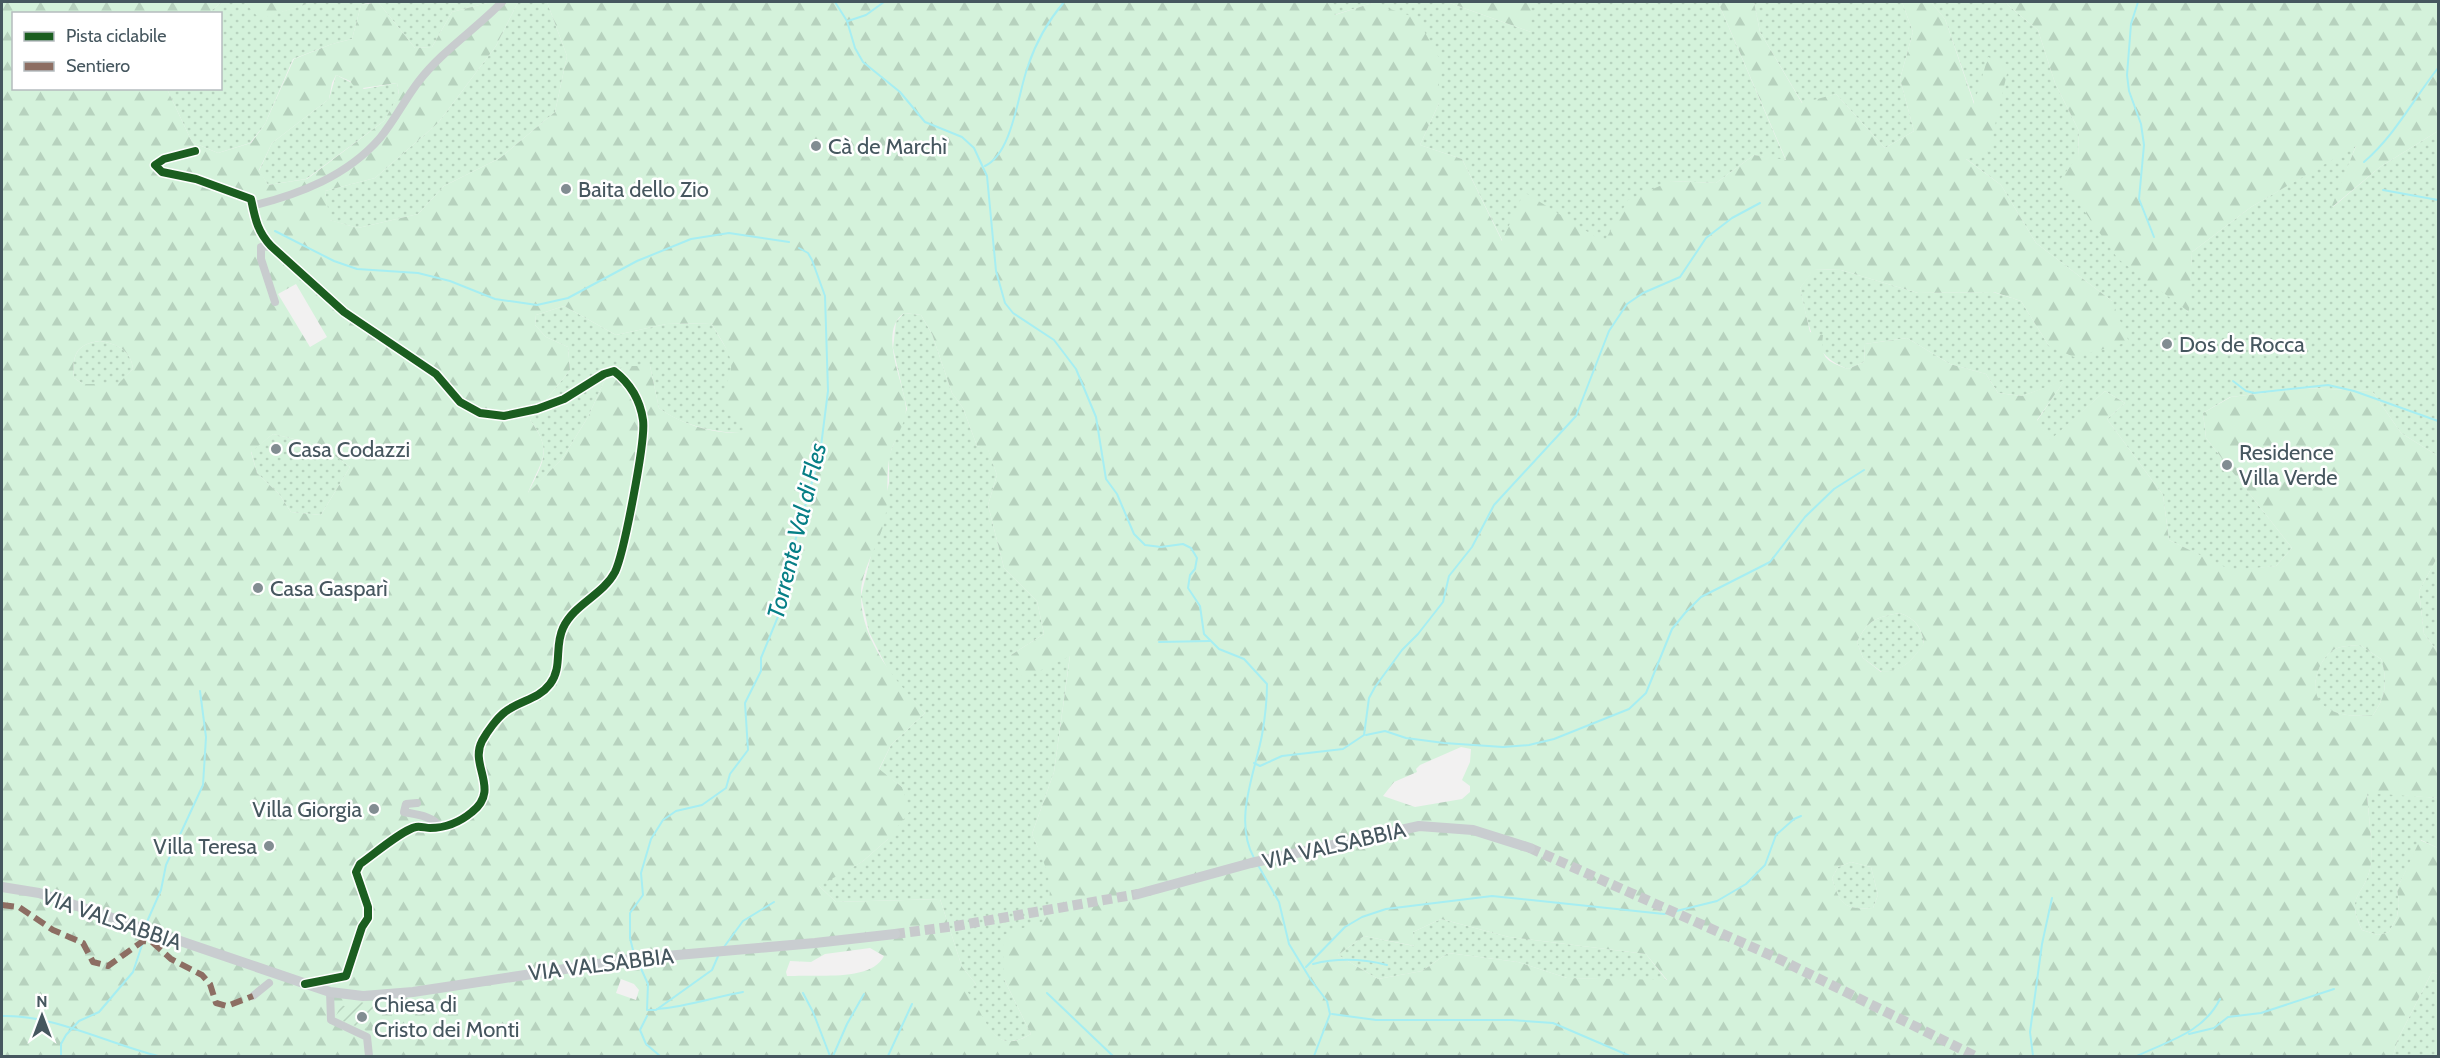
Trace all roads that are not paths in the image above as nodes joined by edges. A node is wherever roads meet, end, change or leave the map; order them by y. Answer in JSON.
{"nodes":[{"id":1,"x":502,"y":2,"type":"edge"},
{"id":2,"x":195,"y":150,"type":"dead end"},
{"id":3,"x":252,"y":206,"type":"junction"},
{"id":4,"x":271,"y":246,"type":"junction"},
{"id":5,"x":275,"y":302,"type":"dead end"},
{"id":6,"x":417,"y":803,"type":"dead end"},
{"id":7,"x":441,"y":827,"type":"junction"},
{"id":8,"x":1530,"y":848,"type":"tunnel mouth"},
{"id":9,"x":6,"y":887,"type":"edge"},
{"id":10,"x":1142,"y":893,"type":"tunnel mouth"},
{"id":11,"x":895,"y":933,"type":"tunnel mouth"},
{"id":12,"x":269,"y":983,"type":"dead end"},
{"id":13,"x":305,"y":984,"type":"junction"},
{"id":14,"x":330,"y":992,"type":"junction"},
{"id":15,"x":253,"y":996,"type":"dead end"},
{"id":16,"x":369,"y":1056,"type":"edge"}],
"edges":[{"from":1,"to":3,"type":"street"},
{"from":2,"to":3,"type":"street"},
{"from":3,"to":4,"type":"street"},
{"from":4,"to":5,"type":"street"},
{"from":4,"to":7,"type":"street"},
{"from":6,"to":7,"type":"street"},
{"from":7,"to":13,"type":"street"},
{"from":8,"to":10,"type":"main road","name":"VIA VALSABBIA"},
{"from":9,"to":13,"type":"main road","name":"VIA VALSABBIA"},
{"from":11,"to":14,"type":"main road","name":"VIA VALSABBIA"},
{"from":12,"to":15,"type":"street"},
{"from":13,"to":14,"type":"main road","name":"VIA VALSABBIA"},
{"from":14,"to":16,"type":"street"}]}
